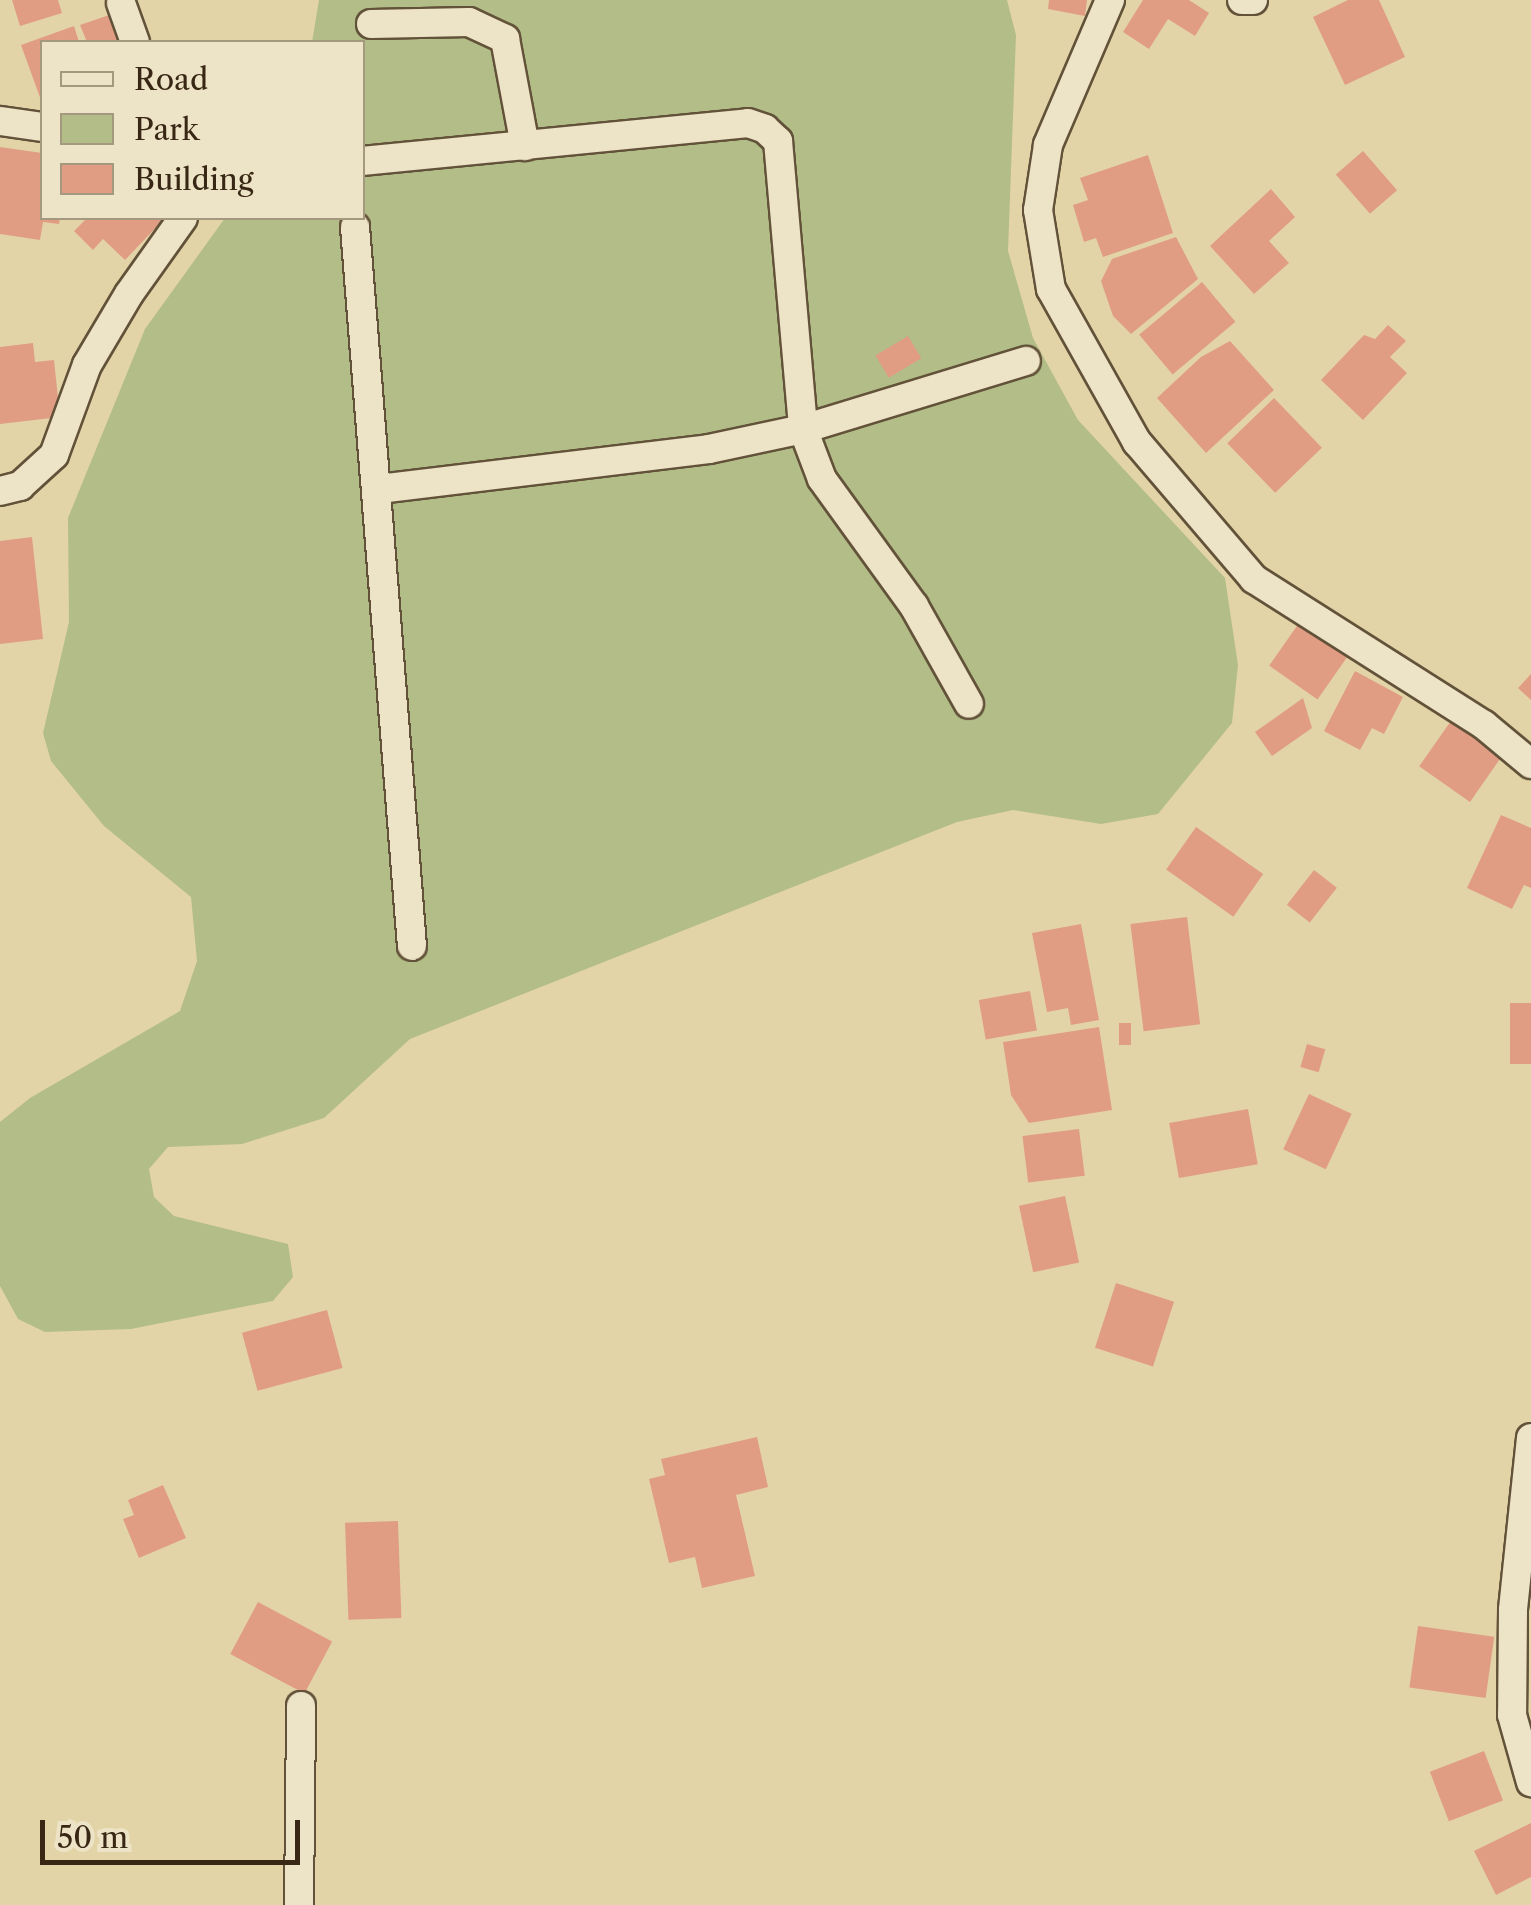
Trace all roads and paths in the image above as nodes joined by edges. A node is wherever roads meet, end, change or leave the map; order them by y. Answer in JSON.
{"nodes":[{"id":1,"x":1110,"y":0,"type":"edge"},
{"id":2,"x":1242,"y":0,"type":"edge"},
{"id":3,"x":1254,"y":0,"type":"edge"},
{"id":4,"x":121,"y":3,"type":"dead end"},
{"id":5,"x":370,"y":24,"type":"dead end"},
{"id":6,"x":134,"y":40,"type":"edge"},
{"id":7,"x":0,"y":121,"type":"edge"},
{"id":8,"x":40,"y":127,"type":"edge"},
{"id":9,"x":526,"y":146,"type":"junction"},
{"id":10,"x":365,"y":161,"type":"edge"},
{"id":11,"x":182,"y":220,"type":"edge"},
{"id":12,"x":354,"y":227,"type":"dead end"},
{"id":13,"x":1026,"y":362,"type":"dead end"},
{"id":14,"x":803,"y":429,"type":"junction"},
{"id":15,"x":379,"y":489,"type":"junction"},
{"id":16,"x":0,"y":490,"type":"edge"},
{"id":17,"x":969,"y":704,"type":"dead end"},
{"id":18,"x":1531,"y":764,"type":"edge"},
{"id":19,"x":412,"y":946,"type":"dead end"},
{"id":20,"x":1531,"y":1438,"type":"edge"},
{"id":21,"x":301,"y":1706,"type":"dead end"},
{"id":22,"x":1531,"y":1782,"type":"edge"},
{"id":23,"x":298,"y":1905,"type":"edge"}],
"edges":[{"from":1,"to":18,"type":"street"},
{"from":2,"to":3,"type":"street"},
{"from":4,"to":6,"type":"street"},
{"from":5,"to":9,"type":"street"},
{"from":7,"to":8,"type":"street"},
{"from":9,"to":10,"type":"street"},
{"from":9,"to":14,"type":"street"},
{"from":11,"to":16,"type":"street"},
{"from":12,"to":15,"type":"street"},
{"from":13,"to":14,"type":"street"},
{"from":14,"to":15,"type":"street"},
{"from":14,"to":17,"type":"street"},
{"from":15,"to":19,"type":"street"},
{"from":20,"to":22,"type":"street"},
{"from":21,"to":23,"type":"street"}]}
